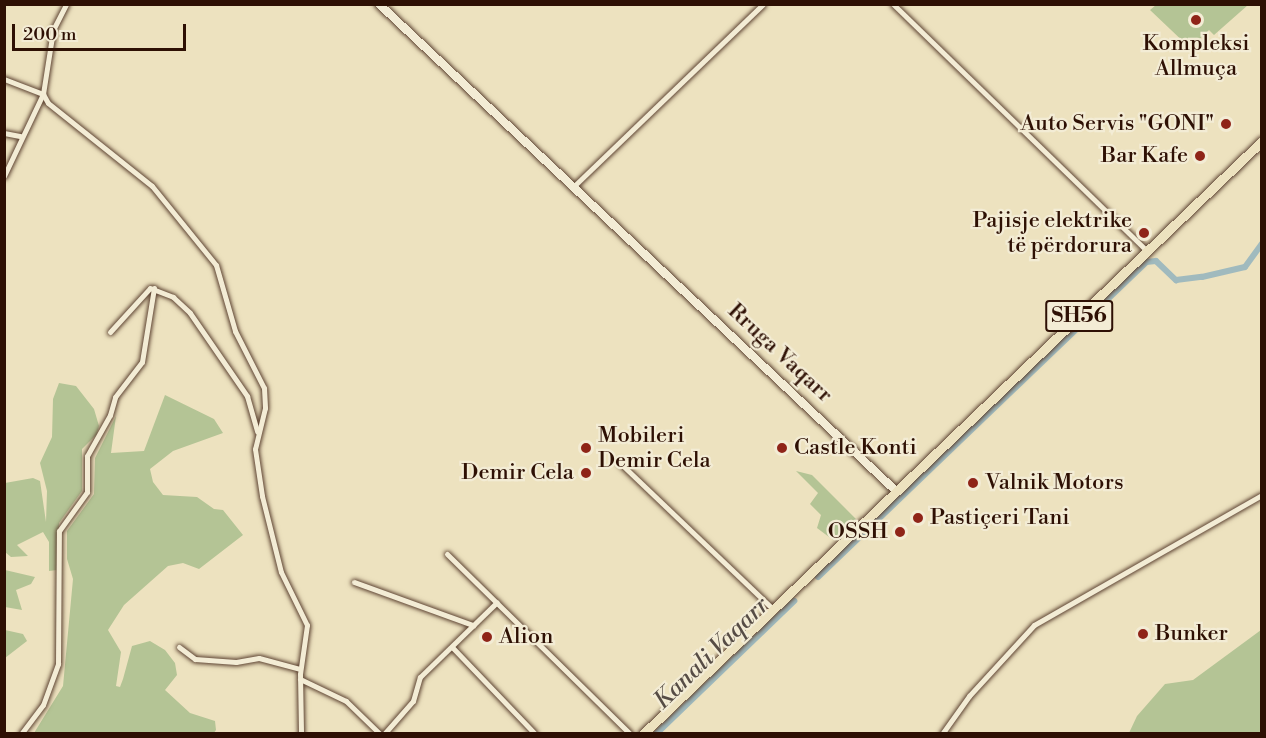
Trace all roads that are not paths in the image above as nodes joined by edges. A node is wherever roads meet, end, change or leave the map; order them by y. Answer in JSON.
{"nodes":[{"id":1,"x":66,"y":4,"type":"edge"},
{"id":2,"x":379,"y":4,"type":"edge"},
{"id":3,"x":763,"y":4,"type":"edge"},
{"id":4,"x":893,"y":4,"type":"edge"},
{"id":5,"x":4,"y":79,"type":"edge"},
{"id":6,"x":43,"y":94,"type":"junction"},
{"id":7,"x":4,"y":133,"type":"edge"},
{"id":8,"x":20,"y":136,"type":"junction"},
{"id":9,"x":1262,"y":141,"type":"edge"},
{"id":10,"x":4,"y":176,"type":"edge"},
{"id":11,"x":574,"y":186,"type":"junction"},
{"id":12,"x":1147,"y":251,"type":"junction"},
{"id":13,"x":154,"y":288,"type":"junction"},
{"id":14,"x":110,"y":332,"type":"dead end"},
{"id":15,"x":257,"y":434,"type":"junction"},
{"id":16,"x":618,"y":462,"type":"dead end"},
{"id":17,"x":896,"y":491,"type":"junction"},
{"id":18,"x":1262,"y":495,"type":"edge"},
{"id":19,"x":447,"y":554,"type":"dead end"},
{"id":20,"x":354,"y":582,"type":"dead end"},
{"id":21,"x":496,"y":602,"type":"junction"},
{"id":22,"x":773,"y":609,"type":"junction"},
{"id":23,"x":473,"y":625,"type":"junction"},
{"id":24,"x":179,"y":647,"type":"dead end"},
{"id":25,"x":452,"y":647,"type":"junction"},
{"id":26,"x":300,"y":669,"type":"junction"},
{"id":27,"x":300,"y":679,"type":"junction"},
{"id":28,"x":643,"y":733,"type":"edge"},
{"id":29,"x":21,"y":734,"type":"edge"},
{"id":30,"x":301,"y":734,"type":"edge"},
{"id":31,"x":382,"y":734,"type":"edge"},
{"id":32,"x":534,"y":734,"type":"edge"},
{"id":33,"x":630,"y":734,"type":"edge"},
{"id":34,"x":942,"y":734,"type":"edge"}],
"edges":[{"from":1,"to":6,"type":"street"},
{"from":2,"to":11,"type":"main road","name":"Rruga Vaqarr"},
{"from":3,"to":11,"type":"street"},
{"from":4,"to":12,"type":"street"},
{"from":5,"to":6,"type":"street"},
{"from":6,"to":8,"type":"street"},
{"from":6,"to":15,"type":"street"},
{"from":7,"to":8,"type":"street"},
{"from":8,"to":10,"type":"street"},
{"from":9,"to":12,"type":"main road","number":"SH56"},
{"from":11,"to":17,"type":"main road","name":"Rruga Vaqarr"},
{"from":12,"to":17,"type":"main road","number":"SH56"},
{"from":13,"to":14,"type":"street"},
{"from":13,"to":15,"type":"street"},
{"from":13,"to":29,"type":"street"},
{"from":15,"to":26,"type":"street"},
{"from":16,"to":22,"type":"street"},
{"from":17,"to":22,"type":"main road","number":"SH56"},
{"from":18,"to":34,"type":"street"},
{"from":19,"to":21,"type":"street"},
{"from":20,"to":23,"type":"street"},
{"from":21,"to":23,"type":"street"},
{"from":21,"to":33,"type":"street"},
{"from":22,"to":28,"type":"main road","number":"SH56"},
{"from":23,"to":25,"type":"street"},
{"from":24,"to":26,"type":"street"},
{"from":25,"to":31,"type":"street"},
{"from":25,"to":32,"type":"street"},
{"from":26,"to":27,"type":"street"},
{"from":27,"to":30,"type":"street"},
{"from":27,"to":31,"type":"street"}]}
